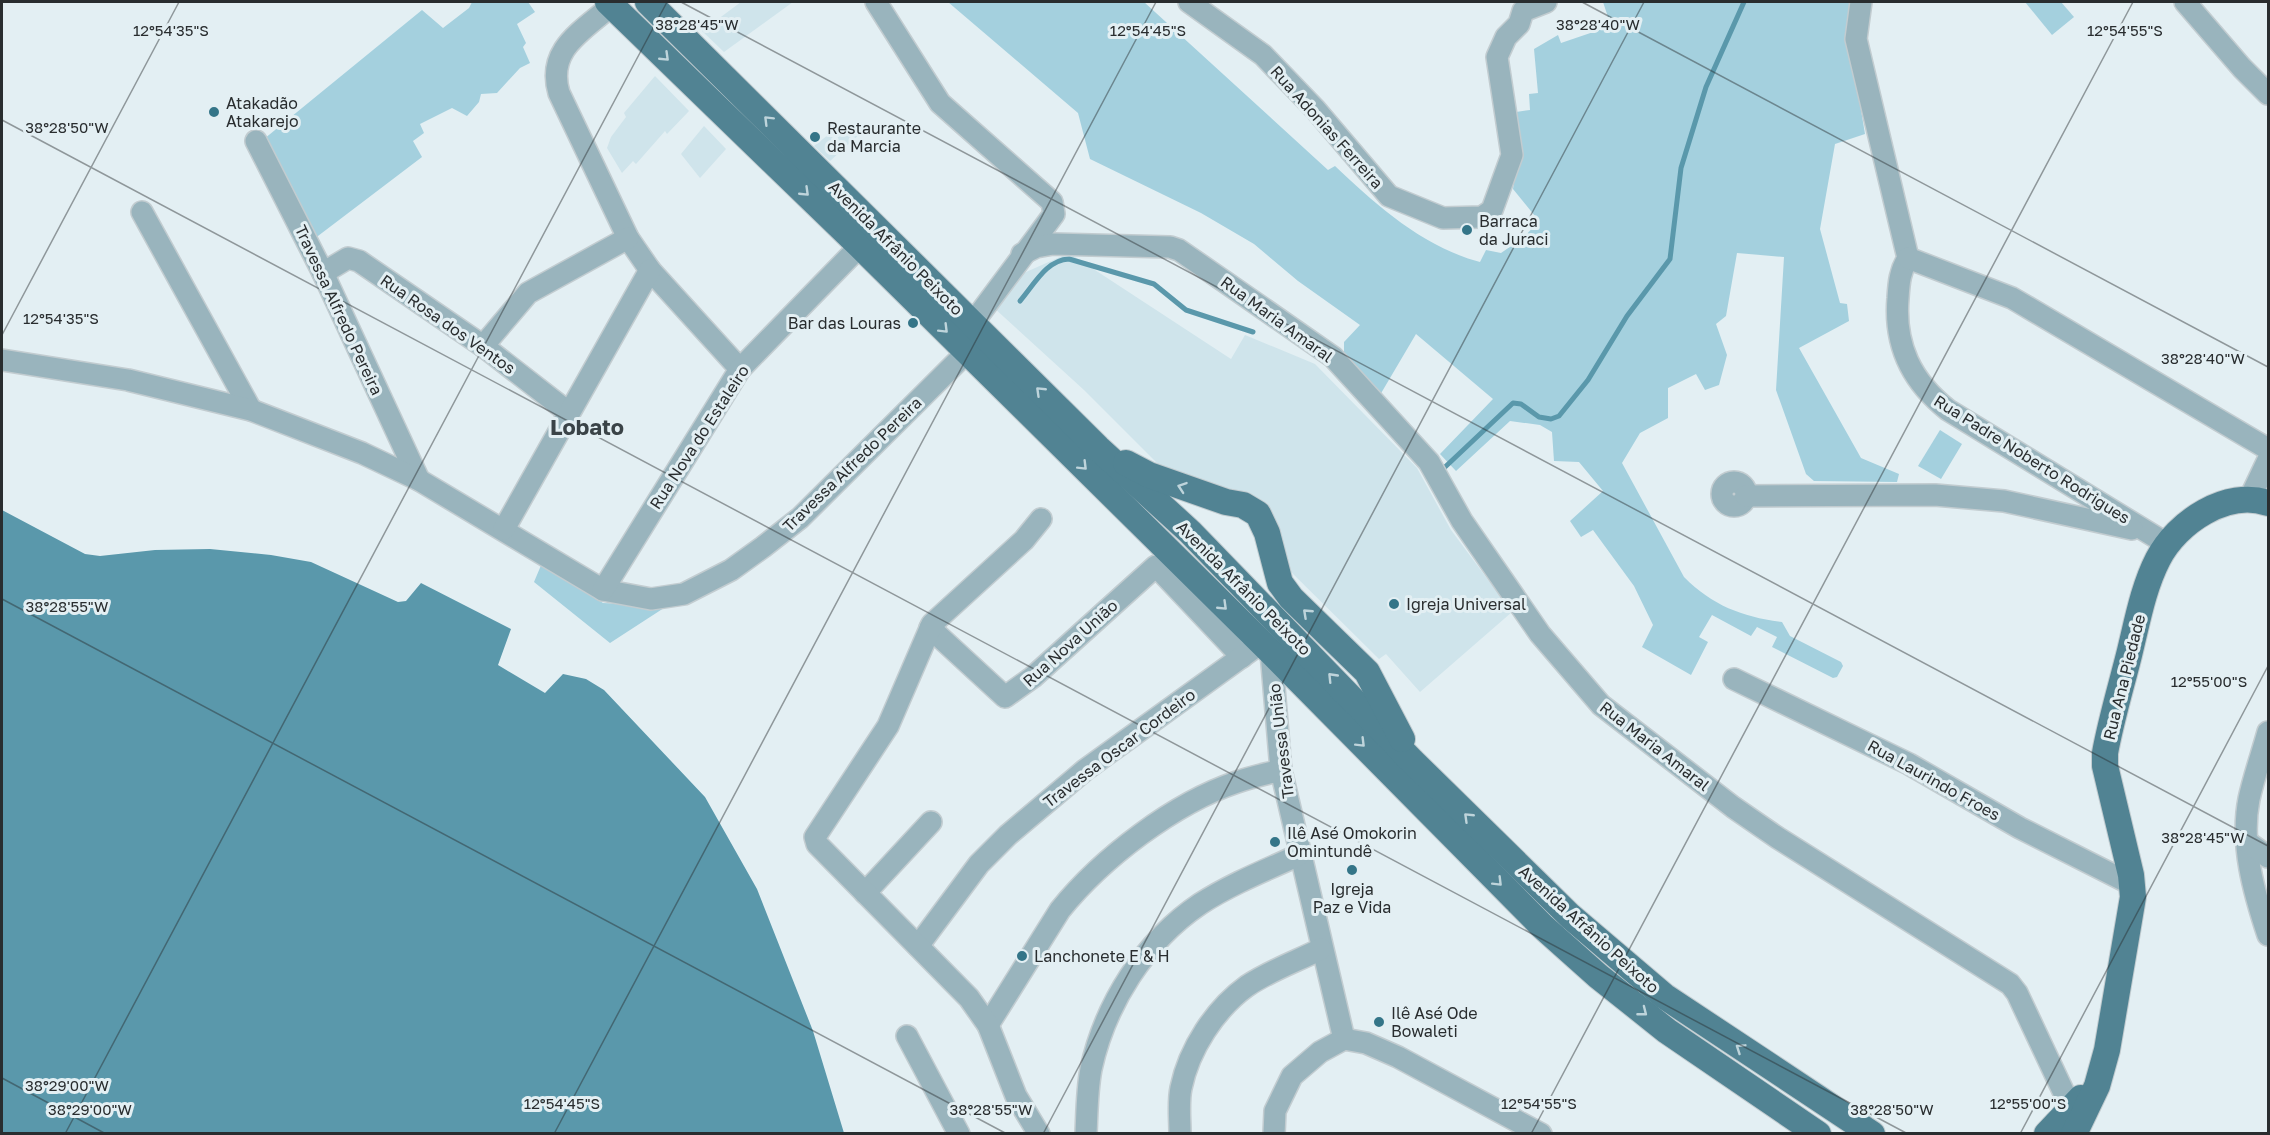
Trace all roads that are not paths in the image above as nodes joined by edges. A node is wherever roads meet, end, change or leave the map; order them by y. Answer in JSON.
{"nodes":[{"id":1,"x":648,"y":2,"type":"edge"},
{"id":2,"x":876,"y":2,"type":"edge"},
{"id":3,"x":1189,"y":2,"type":"edge"},
{"id":4,"x":1546,"y":2,"type":"edge"},
{"id":5,"x":1861,"y":2,"type":"edge"},
{"id":6,"x":2185,"y":2,"type":"edge"},
{"id":7,"x":610,"y":3,"type":"edge"},
{"id":8,"x":1520,"y":6,"type":"edge"},
{"id":9,"x":2268,"y":94,"type":"edge"},
{"id":10,"x":256,"y":141,"type":"dead end"},
{"id":11,"x":142,"y":212,"type":"dead end"},
{"id":12,"x":628,"y":238,"type":"junction"},
{"id":13,"x":860,"y":246,"type":"junction"},
{"id":14,"x":1022,"y":254,"type":"junction"},
{"id":15,"x":1908,"y":258,"type":"junction"},
{"id":16,"x":650,"y":270,"type":"junction"},
{"id":17,"x":323,"y":273,"type":"junction"},
{"id":18,"x":972,"y":324,"type":"junction"},
{"id":19,"x":483,"y":346,"type":"junction"},
{"id":20,"x":967,"y":352,"type":"junction"},
{"id":21,"x":2,"y":360,"type":"edge"},
{"id":22,"x":740,"y":369,"type":"junction"},
{"id":23,"x":251,"y":410,"type":"junction"},
{"id":24,"x":568,"y":412,"type":"junction"},
{"id":25,"x":1098,"y":448,"type":"junction"},
{"id":26,"x":2268,"y":449,"type":"edge"},
{"id":27,"x":2268,"y":460,"type":"edge"},
{"id":28,"x":418,"y":480,"type":"junction"},
{"id":29,"x":1746,"y":496,"type":"dead end"},
{"id":30,"x":2258,"y":501,"type":"edge"},
{"id":31,"x":1226,"y":502,"type":"junction"},
{"id":32,"x":1041,"y":519,"type":"dead end"},
{"id":33,"x":504,"y":529,"type":"junction"},
{"id":34,"x":1190,"y":532,"type":"junction"},
{"id":35,"x":2157,"y":538,"type":"junction"},
{"id":36,"x":1181,"y":565,"type":"junction"},
{"id":37,"x":603,"y":590,"type":"junction"},
{"id":38,"x":930,"y":628,"type":"junction"},
{"id":39,"x":1258,"y":650,"type":"junction"},
{"id":40,"x":1734,"y":679,"type":"dead end"},
{"id":41,"x":2268,"y":732,"type":"edge"},
{"id":42,"x":1412,"y":761,"type":"junction"},
{"id":43,"x":1281,"y":770,"type":"junction"},
{"id":44,"x":931,"y":822,"type":"dead end"},
{"id":45,"x":2246,"y":841,"type":"junction"},
{"id":46,"x":1299,"y":855,"type":"junction"},
{"id":47,"x":2268,"y":857,"type":"edge"},
{"id":48,"x":2133,"y":885,"type":"junction"},
{"id":49,"x":866,"y":893,"type":"junction"},
{"id":50,"x":2268,"y":935,"type":"edge"},
{"id":51,"x":918,"y":946,"type":"junction"},
{"id":52,"x":1321,"y":949,"type":"junction"},
{"id":53,"x":988,"y":1024,"type":"junction"},
{"id":54,"x":907,"y":1036,"type":"dead end"},
{"id":55,"x":1344,"y":1039,"type":"junction"},
{"id":56,"x":1780,"y":1074,"type":"junction"},
{"id":57,"x":2073,"y":1122,"type":"edge"},
{"id":58,"x":959,"y":1134,"type":"edge"},
{"id":59,"x":1040,"y":1134,"type":"edge"},
{"id":60,"x":1086,"y":1134,"type":"edge"},
{"id":61,"x":1180,"y":1134,"type":"edge"},
{"id":62,"x":1274,"y":1134,"type":"edge"},
{"id":63,"x":1541,"y":1134,"type":"edge"},
{"id":64,"x":1818,"y":1134,"type":"edge"},
{"id":65,"x":1872,"y":1134,"type":"edge"},
{"id":66,"x":1893,"y":1134,"type":"edge"},
{"id":67,"x":2047,"y":1134,"type":"edge"}],
"edges":[{"from":18,"to":1,"type":"main road","name":"Avenida Afrânio Peixoto","one_way":true},
{"from":2,"to":14,"type":"street"},
{"from":3,"to":8,"type":"street","name":"Rua Adonias Ferreira"},
{"from":4,"to":8,"type":"street","name":"Rua Adonias Ferreira"},
{"from":5,"to":15,"type":"street"},
{"from":6,"to":9,"type":"street"},
{"from":7,"to":12,"type":"street"},
{"from":7,"to":13,"type":"main road","name":"Avenida Afrânio Peixoto","one_way":true},
{"from":10,"to":17,"type":"street","name":"Travessa Alfredo Pereira"},
{"from":11,"to":23,"type":"street"},
{"from":12,"to":16,"type":"street"},
{"from":12,"to":19,"type":"street"},
{"from":13,"to":20,"type":"main road","name":"Avenida Afrânio Peixoto","one_way":true},
{"from":13,"to":22,"type":"street","name":"Rua Nova do Estaleiro"},
{"from":14,"to":18,"type":"street"},
{"from":14,"to":57,"type":"street","name":"Rua Maria Amaral"},
{"from":15,"to":26,"type":"street"},
{"from":15,"to":35,"type":"street","name":"Rua Padre Noberto Rodrigues"},
{"from":16,"to":22,"type":"street"},
{"from":16,"to":24,"type":"street"},
{"from":17,"to":19,"type":"street","name":"Rua Rosa dos Ventos"},
{"from":17,"to":28,"type":"street","name":"Travessa Alfredo Pereira"},
{"from":25,"to":18,"type":"main road","name":"Avenida Afrânio Peixoto","one_way":true},
{"from":19,"to":24,"type":"street","name":"Rua Rosa dos Ventos"},
{"from":20,"to":36,"type":"main road","name":"Avenida Afrânio Peixoto","one_way":true},
{"from":20,"to":37,"type":"street","name":"Travessa Alfredo Pereira"},
{"from":21,"to":23,"type":"street","name":"Travessa Alfredo Pereira"},
{"from":22,"to":37,"type":"street","name":"Rua Nova do Estaleiro"},
{"from":23,"to":28,"type":"street","name":"Travessa Alfredo Pereira"},
{"from":24,"to":33,"type":"street"},
{"from":31,"to":25,"type":"main road","one_way":true},
{"from":25,"to":34,"type":"main road","name":"Avenida Afrânio Peixoto"},
{"from":27,"to":30,"type":"street"},
{"from":28,"to":33,"type":"street","name":"Travessa Alfredo Pereira"},
{"from":29,"to":35,"type":"street","name":"Rua Padre Noberto Rodrigues"},
{"from":30,"to":35,"type":"main road","name":"Rua Ana Piedade"},
{"from":31,"to":34,"type":"main road"},
{"from":42,"to":31,"type":"main road","one_way":true},
{"from":32,"to":38,"type":"street"},
{"from":33,"to":37,"type":"street","name":"Travessa Alfredo Pereira"},
{"from":34,"to":36,"type":"main road"},
{"from":42,"to":34,"type":"main road","name":"Avenida Afrânio Peixoto","one_way":true},
{"from":35,"to":48,"type":"main road","name":"Rua Ana Piedade"},
{"from":36,"to":39,"type":"main road","name":"Avenida Afrânio Peixoto","one_way":true},
{"from":38,"to":39,"type":"street","name":"Rua Nova União"},
{"from":38,"to":49,"type":"street"},
{"from":39,"to":43,"type":"street","name":"Travessa União"},
{"from":39,"to":51,"type":"street","name":"Travessa Oscar Cordeiro"},
{"from":39,"to":64,"type":"main road","name":"Avenida Afrânio Peixoto","one_way":true},
{"from":40,"to":48,"type":"street","name":"Rua Laurindo Froes"},
{"from":41,"to":45,"type":"street"},
{"from":56,"to":42,"type":"main road","name":"Avenida Afrânio Peixoto","one_way":true},
{"from":43,"to":46,"type":"street","name":"Travessa União"},
{"from":43,"to":53,"type":"street"},
{"from":44,"to":49,"type":"street"},
{"from":45,"to":47,"type":"street"},
{"from":45,"to":50,"type":"street"},
{"from":46,"to":52,"type":"street","name":"Travessa União"},
{"from":46,"to":60,"type":"street"},
{"from":48,"to":57,"type":"main road","name":"Rua Ana Piedade"},
{"from":49,"to":51,"type":"street"},
{"from":51,"to":53,"type":"street"},
{"from":52,"to":55,"type":"street","name":"Travessa União"},
{"from":52,"to":61,"type":"street"},
{"from":53,"to":59,"type":"street"},
{"from":54,"to":58,"type":"street"},
{"from":55,"to":62,"type":"street"},
{"from":55,"to":63,"type":"street"},
{"from":56,"to":65,"type":"main road","name":"Avenida Afrânio Peixoto"},
{"from":56,"to":66,"type":"main road"},
{"from":57,"to":67,"type":"main road","name":"Rua Ana Piedade"}]}
